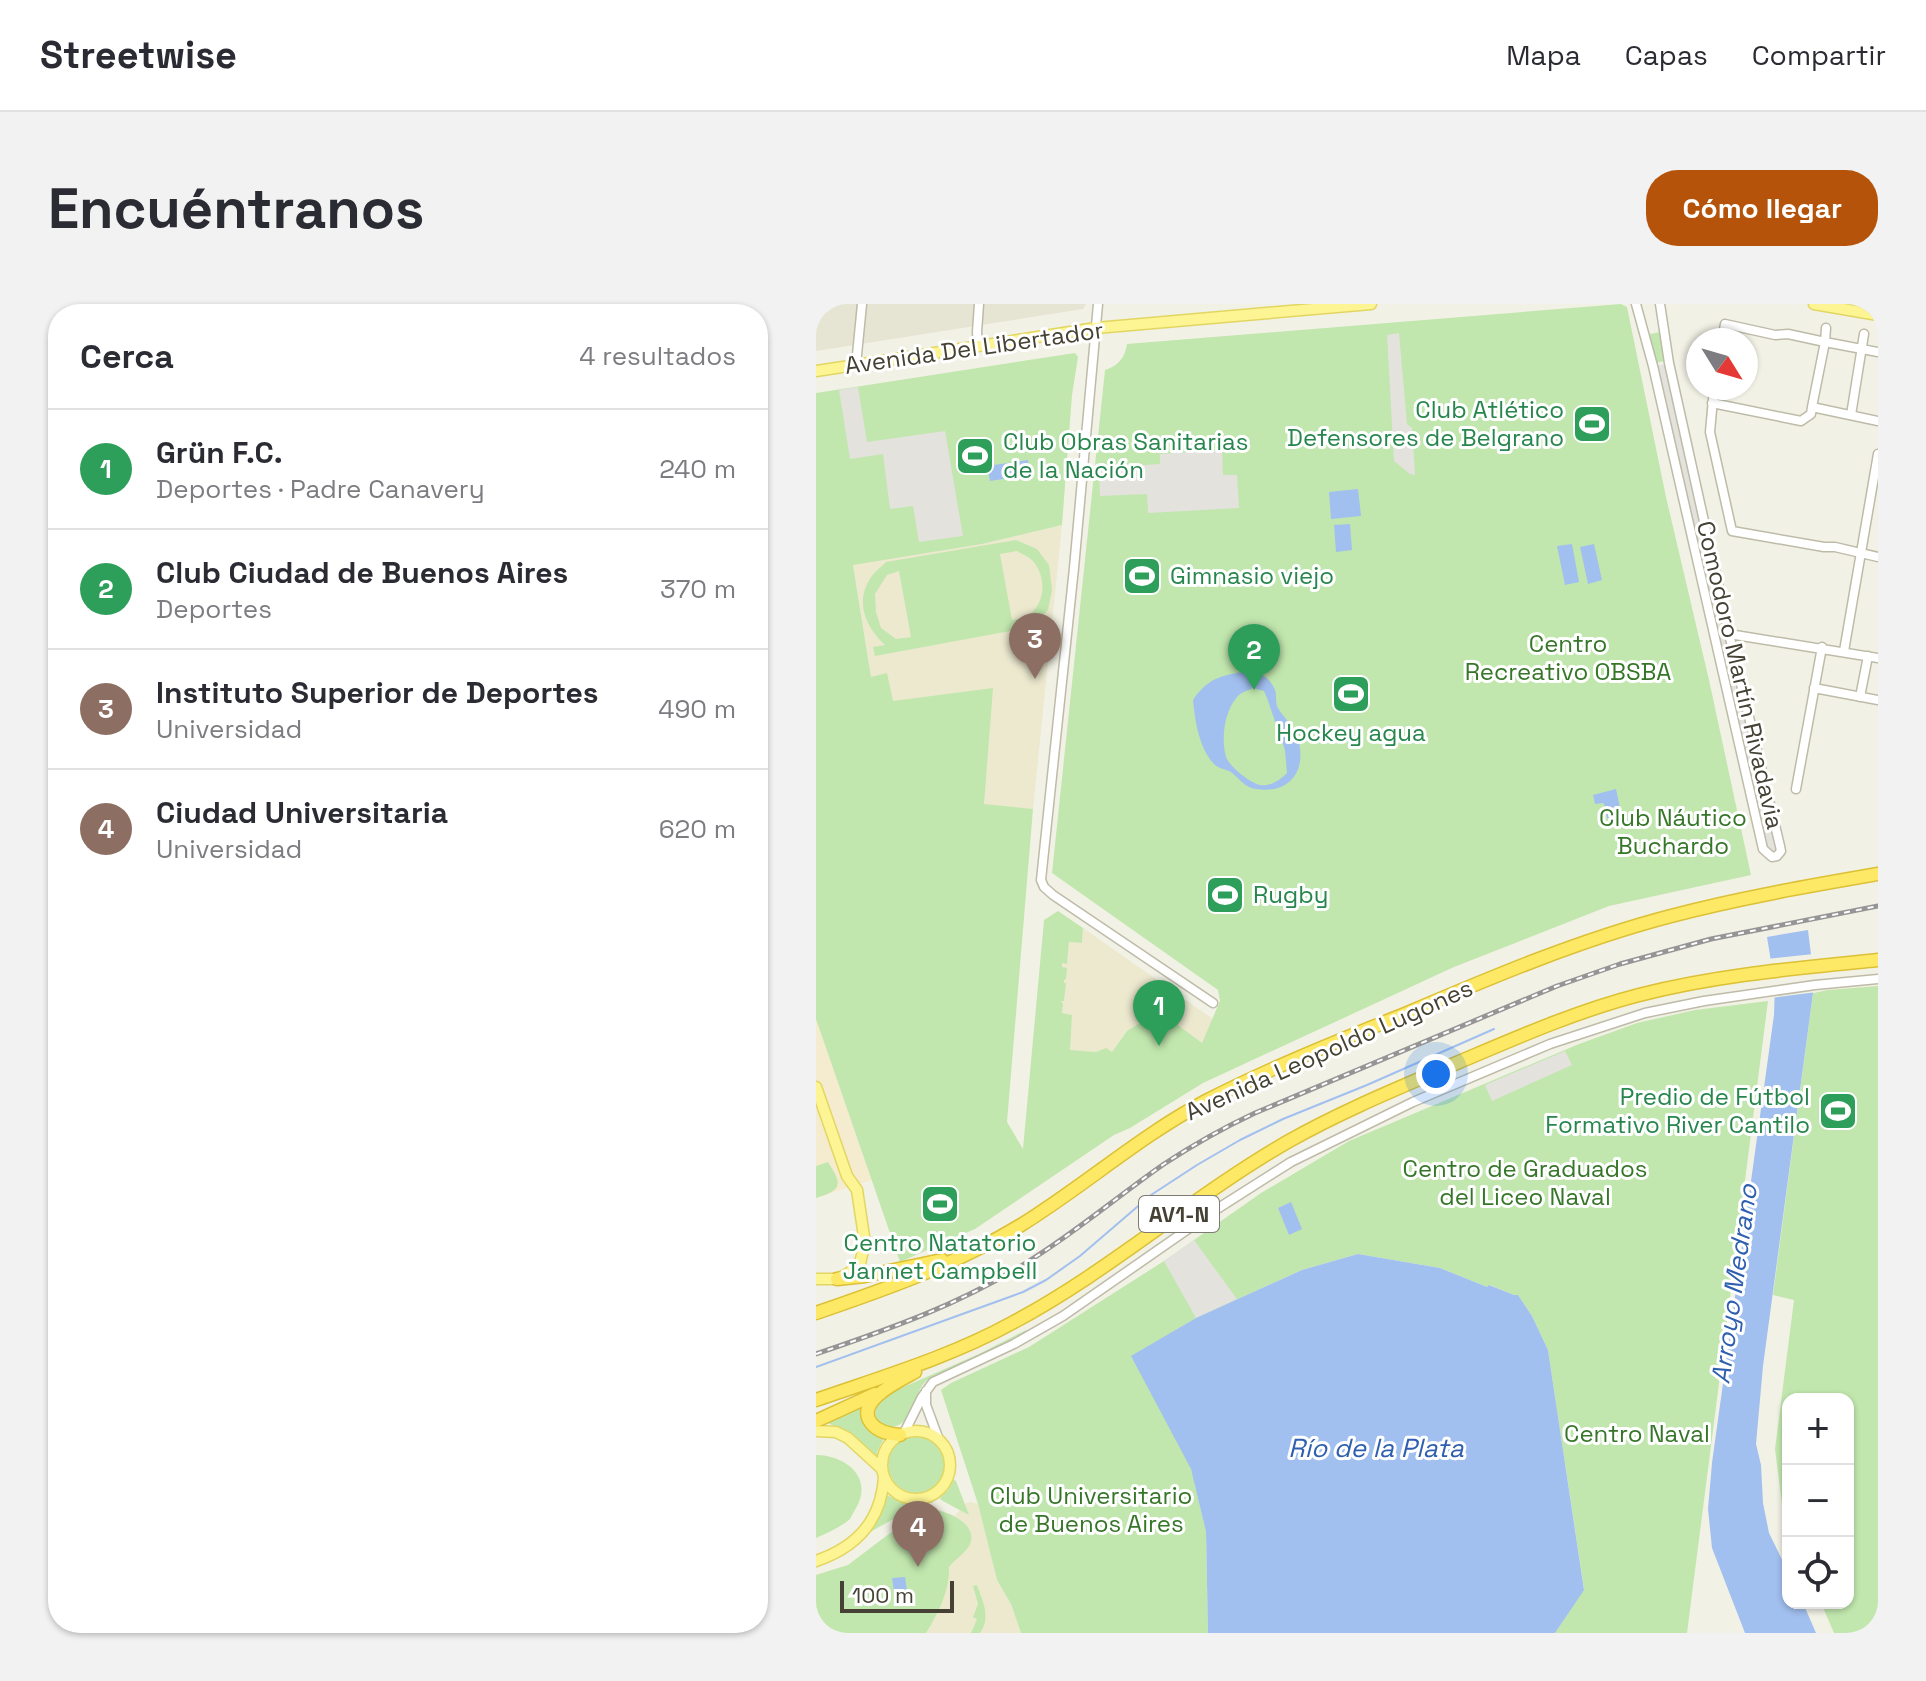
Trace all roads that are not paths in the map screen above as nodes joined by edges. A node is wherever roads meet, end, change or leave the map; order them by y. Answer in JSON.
{"nodes":[{"id":1,"x":862,"y":304,"type":"edge"},
{"id":2,"x":979,"y":304,"type":"edge"},
{"id":3,"x":1098,"y":304,"type":"edge"},
{"id":4,"x":1371,"y":304,"type":"edge"},
{"id":5,"x":1636,"y":304,"type":"edge"},
{"id":6,"x":1660,"y":304,"type":"edge"},
{"id":7,"x":1814,"y":304,"type":"edge"},
{"id":8,"x":1335,"y":305,"type":"edge"},
{"id":9,"x":1230,"y":310,"type":"edge"},
{"id":10,"x":1878,"y":315,"type":"edge"},
{"id":11,"x":1661,"y":320,"type":"junction"},
{"id":12,"x":1642,"y":322,"type":"junction"},
{"id":13,"x":1096,"y":328,"type":"junction"},
{"id":14,"x":1724,"y":328,"type":"edge"},
{"id":15,"x":1743,"y":328,"type":"edge"},
{"id":16,"x":1826,"y":328,"type":"dead end"},
{"id":17,"x":1758,"y":331,"type":"edge"},
{"id":18,"x":1864,"y":334,"type":"dead end"},
{"id":19,"x":1825,"y":342,"type":"junction"},
{"id":20,"x":978,"y":347,"type":"junction"},
{"id":21,"x":1861,"y":349,"type":"junction"},
{"id":22,"x":1878,"y":352,"type":"edge"},
{"id":23,"x":856,"y":365,"type":"junction"},
{"id":24,"x":816,"y":371,"type":"edge"},
{"id":25,"x":1712,"y":400,"type":"edge"},
{"id":26,"x":1712,"y":403,"type":"junction"},
{"id":27,"x":1812,"y":407,"type":"junction"},
{"id":28,"x":1851,"y":415,"type":"junction"},
{"id":29,"x":1878,"y":421,"type":"edge"},
{"id":30,"x":1878,"y":454,"type":"edge"},
{"id":31,"x":1861,"y":553,"type":"junction"},
{"id":32,"x":1878,"y":557,"type":"edge"},
{"id":33,"x":1729,"y":634,"type":"junction"},
{"id":34,"x":1822,"y":647,"type":"junction"},
{"id":35,"x":1844,"y":651,"type":"junction"},
{"id":36,"x":1734,"y":655,"type":"junction"},
{"id":37,"x":1868,"y":656,"type":"junction"},
{"id":38,"x":1878,"y":658,"type":"edge"},
{"id":39,"x":1720,"y":659,"type":"junction"},
{"id":40,"x":1814,"y":688,"type":"junction"},
{"id":41,"x":1860,"y":697,"type":"junction"},
{"id":42,"x":1878,"y":700,"type":"edge"},
{"id":43,"x":1796,"y":789,"type":"dead end"},
{"id":44,"x":1878,"y":874,"type":"edge"},
{"id":45,"x":1878,"y":960,"type":"edge"},
{"id":46,"x":1878,"y":979,"type":"edge"},
{"id":47,"x":1213,"y":1003,"type":"dead end"},
{"id":48,"x":816,"y":1087,"type":"edge"},
{"id":49,"x":965,"y":1256,"type":"junction"},
{"id":50,"x":816,"y":1279,"type":"edge"},
{"id":51,"x":837,"y":1279,"type":"junction"},
{"id":52,"x":816,"y":1313,"type":"edge"},
{"id":53,"x":944,"y":1356,"type":"junction"},
{"id":54,"x":889,"y":1387,"type":"junction"},
{"id":55,"x":927,"y":1389,"type":"junction"},
{"id":56,"x":816,"y":1400,"type":"edge"},
{"id":57,"x":816,"y":1421,"type":"edge"},
{"id":58,"x":816,"y":1431,"type":"edge"},
{"id":59,"x":902,"y":1434,"type":"junction"},
{"id":60,"x":939,"y":1440,"type":"junction"},
{"id":61,"x":883,"y":1472,"type":"junction"},
{"id":62,"x":816,"y":1561,"type":"edge"}],
"edges":[{"from":1,"to":23,"type":"street"},
{"from":2,"to":20,"type":"street"},
{"from":3,"to":13,"type":"street"},
{"from":4,"to":8,"type":"main road","name":"Avenida Del Libertador"},
{"from":5,"to":12,"type":"street","name":"Comodoro Martín Rivadavia"},
{"from":6,"to":11,"type":"street","name":"Comodoro Martín Rivadavia"},
{"from":7,"to":10,"type":"main road"},
{"from":8,"to":9,"type":"main road","name":"Avenida Del Libertador"},
{"from":9,"to":13,"type":"main road","name":"Avenida Del Libertador"},
{"from":11,"to":12,"type":"street"},
{"from":11,"to":33,"type":"street","name":"Comodoro Martín Rivadavia"},
{"from":12,"to":39,"type":"street","name":"Comodoro Martín Rivadavia"},
{"from":13,"to":20,"type":"main road","name":"Avenida Del Libertador"},
{"from":13,"to":47,"type":"street"},
{"from":14,"to":15,"type":"street"},
{"from":16,"to":19,"type":"street"},
{"from":17,"to":19,"type":"street"},
{"from":18,"to":21,"type":"street"},
{"from":19,"to":21,"type":"street"},
{"from":19,"to":27,"type":"street"},
{"from":20,"to":23,"type":"main road","name":"Avenida Del Libertador"},
{"from":21,"to":22,"type":"street"},
{"from":21,"to":28,"type":"street"},
{"from":23,"to":24,"type":"main road","name":"Avenida Del Libertador"},
{"from":25,"to":26,"type":"street"},
{"from":26,"to":27,"type":"street"},
{"from":26,"to":31,"type":"street"},
{"from":27,"to":28,"type":"street"},
{"from":28,"to":29,"type":"street"},
{"from":30,"to":31,"type":"street"},
{"from":31,"to":32,"type":"street"},
{"from":31,"to":35,"type":"street"},
{"from":33,"to":34,"type":"street"},
{"from":33,"to":36,"type":"street","name":"Comodoro Martín Rivadavia"},
{"from":34,"to":35,"type":"street"},
{"from":34,"to":40,"type":"street"},
{"from":35,"to":37,"type":"street"},
{"from":36,"to":39,"type":"street"},
{"from":36,"to":39,"type":"street","name":"Comodoro Martín Rivadavia"},
{"from":37,"to":38,"type":"street"},
{"from":37,"to":41,"type":"street"},
{"from":40,"to":41,"type":"street"},
{"from":40,"to":43,"type":"street"},
{"from":41,"to":42,"type":"street"},
{"from":44,"to":49,"type":"highway","name":"Avenida Leopoldo Lugones"},
{"from":45,"to":53,"type":"highway","number":"AV1-N"},
{"from":46,"to":55,"type":"street"},
{"from":48,"to":51,"type":"main road"},
{"from":49,"to":51,"type":"highway"},
{"from":49,"to":52,"type":"highway","name":"Avenida Leopoldo Lugones"},
{"from":50,"to":51,"type":"main road"},
{"from":53,"to":54,"type":"highway"},
{"from":53,"to":56,"type":"highway","number":"AV1-N"},
{"from":54,"to":57,"type":"highway"},
{"from":54,"to":59,"type":"highway"},
{"from":55,"to":59,"type":"street"},
{"from":55,"to":60,"type":"street"},
{"from":58,"to":61,"type":"main road"},
{"from":59,"to":60,"type":"main road"},
{"from":59,"to":61,"type":"main road"},
{"from":60,"to":61,"type":"main road"},
{"from":61,"to":62,"type":"main road"}]}
